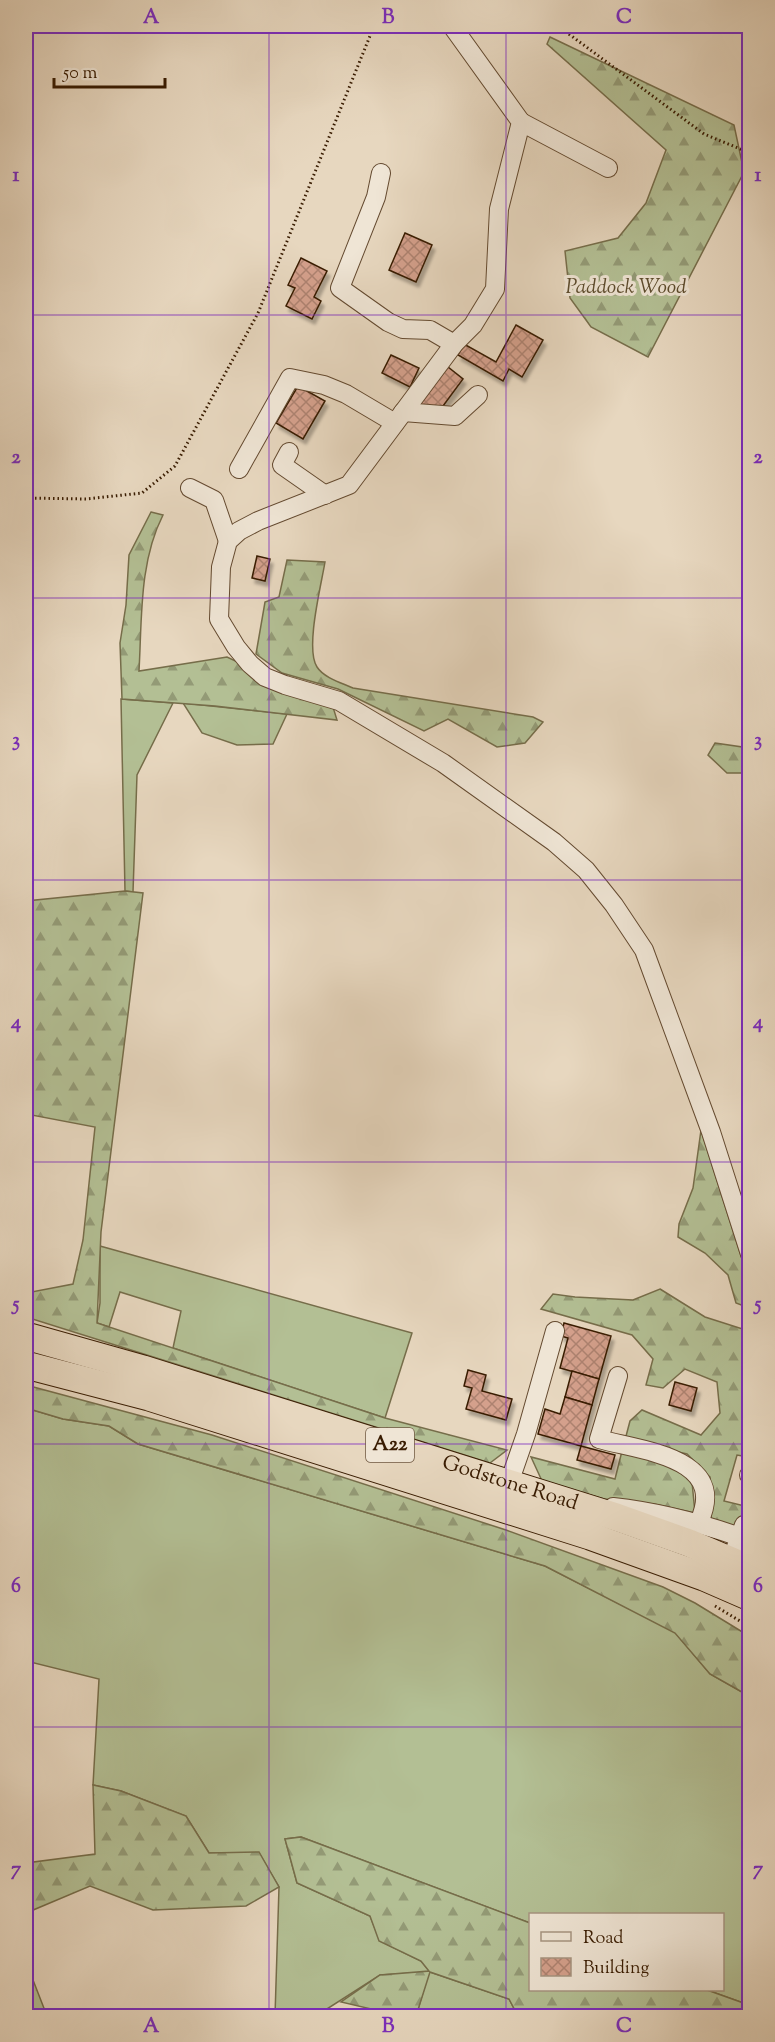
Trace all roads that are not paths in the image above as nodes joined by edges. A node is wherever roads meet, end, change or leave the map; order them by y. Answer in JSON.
{"nodes":[{"id":1,"x":452,"y":26,"type":"edge"},
{"id":2,"x":521,"y":122,"type":"junction"},
{"id":3,"x":608,"y":168,"type":"dead end"},
{"id":4,"x":381,"y":173,"type":"dead end"},
{"id":5,"x":454,"y":344,"type":"junction"},
{"id":6,"x":478,"y":395,"type":"dead end"},
{"id":7,"x":399,"y":417,"type":"junction"},
{"id":8,"x":289,"y":452,"type":"dead end"},
{"id":9,"x":239,"y":469,"type":"dead end"},
{"id":10,"x":190,"y":488,"type":"dead end"},
{"id":11,"x":325,"y":495,"type":"junction"},
{"id":12,"x":228,"y":541,"type":"junction"},
{"id":13,"x":750,"y":1254,"type":"edge"},
{"id":14,"x":555,"y":1331,"type":"dead end"},
{"id":15,"x":26,"y":1336,"type":"edge"},
{"id":16,"x":26,"y":1365,"type":"edge"},
{"id":17,"x":618,"y":1376,"type":"dead end"},
{"id":18,"x":509,"y":1483,"type":"junction"},
{"id":19,"x":585,"y":1507,"type":"junction"},
{"id":20,"x":699,"y":1522,"type":"junction"},
{"id":21,"x":742,"y":1548,"type":"edge"},
{"id":22,"x":750,"y":1597,"type":"edge"}],
"edges":[{"from":1,"to":2,"type":"lane"},
{"from":2,"to":3,"type":"lane"},
{"from":2,"to":5,"type":"lane"},
{"from":4,"to":5,"type":"lane"},
{"from":5,"to":7,"type":"lane"},
{"from":6,"to":7,"type":"lane"},
{"from":7,"to":9,"type":"lane"},
{"from":7,"to":11,"type":"lane"},
{"from":8,"to":11,"type":"lane"},
{"from":10,"to":12,"type":"lane"},
{"from":11,"to":12,"type":"lane"},
{"from":12,"to":13,"type":"lane"},
{"from":14,"to":18,"type":"lane"},
{"from":15,"to":18,"type":"highway","name":"Godstone Road","number":"A22"},
{"from":16,"to":22,"type":"highway","name":"Godstone Road","number":"A22"},
{"from":17,"to":20,"type":"lane"},
{"from":18,"to":19,"type":"highway","name":"Godstone Road","number":"A22"},
{"from":19,"to":20,"type":"lane"},
{"from":19,"to":21,"type":"highway","name":"Godstone Road","number":"A22"},
{"from":20,"to":21,"type":"lane"}]}
